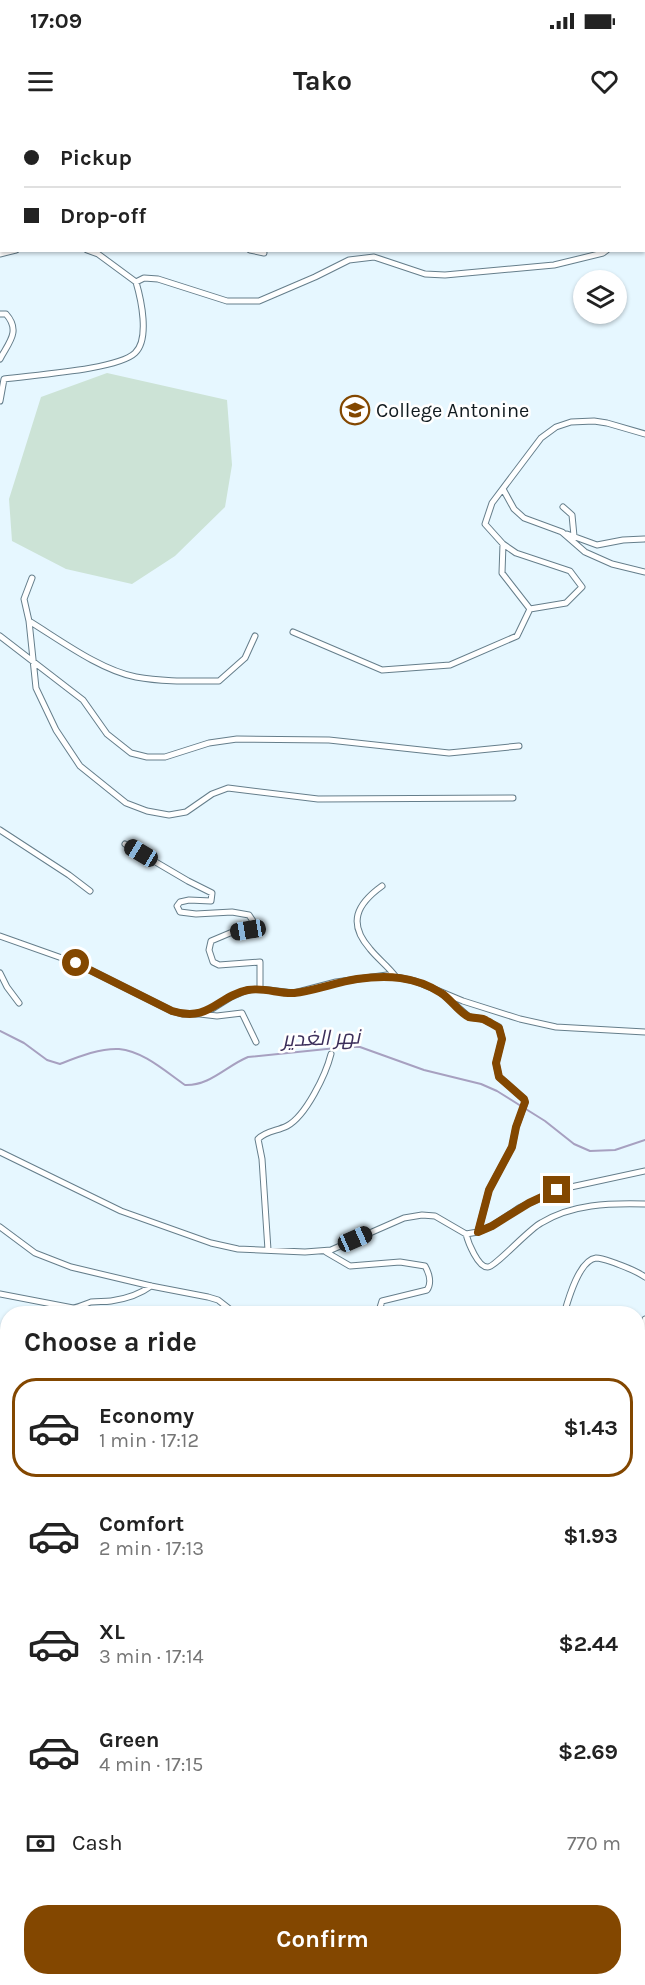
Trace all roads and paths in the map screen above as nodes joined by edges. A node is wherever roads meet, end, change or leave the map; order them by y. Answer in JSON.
{"nodes":[{"id":1,"x":92,"y":252,"type":"edge"},
{"id":2,"x":259,"y":252,"type":"edge"},
{"id":3,"x":604,"y":252,"type":"edge"},
{"id":4,"x":264,"y":253,"type":"dead end"},
{"id":5,"x":135,"y":282,"type":"junction"},
{"id":6,"x":0,"y":314,"type":"edge"},
{"id":7,"x":0,"y":359,"type":"edge"},
{"id":8,"x":2,"y":379,"type":"edge"},
{"id":9,"x":0,"y":401,"type":"edge"},
{"id":10,"x":645,"y":434,"type":"edge"},
{"id":11,"x":502,"y":489,"type":"junction"},
{"id":12,"x":563,"y":507,"type":"dead end"},
{"id":13,"x":562,"y":532,"type":"junction"},
{"id":14,"x":574,"y":536,"type":"junction"},
{"id":15,"x":644,"y":539,"type":"edge"},
{"id":16,"x":504,"y":544,"type":"junction"},
{"id":17,"x":645,"y":572,"type":"edge"},
{"id":18,"x":32,"y":578,"type":"dead end"},
{"id":19,"x":530,"y":609,"type":"junction"},
{"id":20,"x":29,"y":621,"type":"junction"},
{"id":21,"x":293,"y":632,"type":"dead end"},
{"id":22,"x":0,"y":636,"type":"edge"},
{"id":23,"x":255,"y":636,"type":"dead end"},
{"id":24,"x":33,"y":661,"type":"junction"},
{"id":25,"x":519,"y":746,"type":"dead end"},
{"id":26,"x":513,"y":798,"type":"dead end"},
{"id":27,"x":0,"y":830,"type":"edge"},
{"id":28,"x":125,"y":844,"type":"dead end"},
{"id":29,"x":382,"y":886,"type":"dead end"},
{"id":30,"x":90,"y":891,"type":"dead end"},
{"id":31,"x":0,"y":936,"type":"edge"},
{"id":32,"x":0,"y":973,"type":"edge"},
{"id":33,"x":396,"y":977,"type":"junction"},
{"id":34,"x":260,"y":989,"type":"junction"},
{"id":35,"x":441,"y":993,"type":"junction"},
{"id":36,"x":19,"y":1003,"type":"dead end"},
{"id":37,"x":198,"y":1014,"type":"junction"},
{"id":38,"x":645,"y":1032,"type":"edge"},
{"id":39,"x":256,"y":1042,"type":"dead end"},
{"id":40,"x":331,"y":1054,"type":"dead end"},
{"id":41,"x":0,"y":1152,"type":"edge"},
{"id":42,"x":645,"y":1171,"type":"edge"},
{"id":43,"x":645,"y":1204,"type":"edge"},
{"id":44,"x":0,"y":1227,"type":"edge"},
{"id":45,"x":478,"y":1232,"type":"junction"},
{"id":46,"x":466,"y":1234,"type":"junction"},
{"id":47,"x":268,"y":1250,"type":"junction"},
{"id":48,"x":326,"y":1252,"type":"junction"},
{"id":49,"x":645,"y":1277,"type":"edge"},
{"id":50,"x":151,"y":1286,"type":"junction"},
{"id":51,"x":0,"y":1294,"type":"edge"},
{"id":52,"x":63,"y":1306,"type":"edge"},
{"id":53,"x":83,"y":1306,"type":"edge"},
{"id":54,"x":226,"y":1306,"type":"edge"},
{"id":55,"x":380,"y":1306,"type":"edge"},
{"id":56,"x":567,"y":1306,"type":"edge"}],
"edges":[{"from":1,"to":5,"type":"street"},
{"from":2,"to":4,"type":"street"},
{"from":3,"to":5,"type":"street"},
{"from":5,"to":8,"type":"street"},
{"from":6,"to":7,"type":"street"},
{"from":8,"to":9,"type":"street"},
{"from":10,"to":11,"type":"street"},
{"from":11,"to":13,"type":"street"},
{"from":11,"to":16,"type":"street"},
{"from":12,"to":14,"type":"street"},
{"from":13,"to":14,"type":"street"},
{"from":13,"to":17,"type":"street"},
{"from":14,"to":15,"type":"street"},
{"from":16,"to":19,"type":"street"},
{"from":16,"to":19,"type":"street"},
{"from":18,"to":20,"type":"street"},
{"from":19,"to":21,"type":"street"},
{"from":20,"to":23,"type":"street"},
{"from":20,"to":24,"type":"street"},
{"from":22,"to":24,"type":"street"},
{"from":24,"to":25,"type":"street"},
{"from":24,"to":26,"type":"street"},
{"from":27,"to":30,"type":"street"},
{"from":28,"to":34,"type":"street"},
{"from":29,"to":33,"type":"street"},
{"from":31,"to":37,"type":"street"},
{"from":32,"to":36,"type":"street"},
{"from":33,"to":34,"type":"street"},
{"from":33,"to":35,"type":"street"},
{"from":34,"to":37,"type":"street"},
{"from":35,"to":38,"type":"street"},
{"from":35,"to":45,"type":"street"},
{"from":37,"to":39,"type":"street"},
{"from":40,"to":47,"type":"street"},
{"from":41,"to":47,"type":"street"},
{"from":42,"to":45,"type":"street"},
{"from":43,"to":46,"type":"street"},
{"from":44,"to":50,"type":"street"},
{"from":45,"to":46,"type":"street"},
{"from":46,"to":48,"type":"street"},
{"from":47,"to":48,"type":"street"},
{"from":48,"to":55,"type":"street"},
{"from":49,"to":56,"type":"street"},
{"from":50,"to":53,"type":"street"},
{"from":50,"to":54,"type":"street"},
{"from":51,"to":52,"type":"street"}]}
